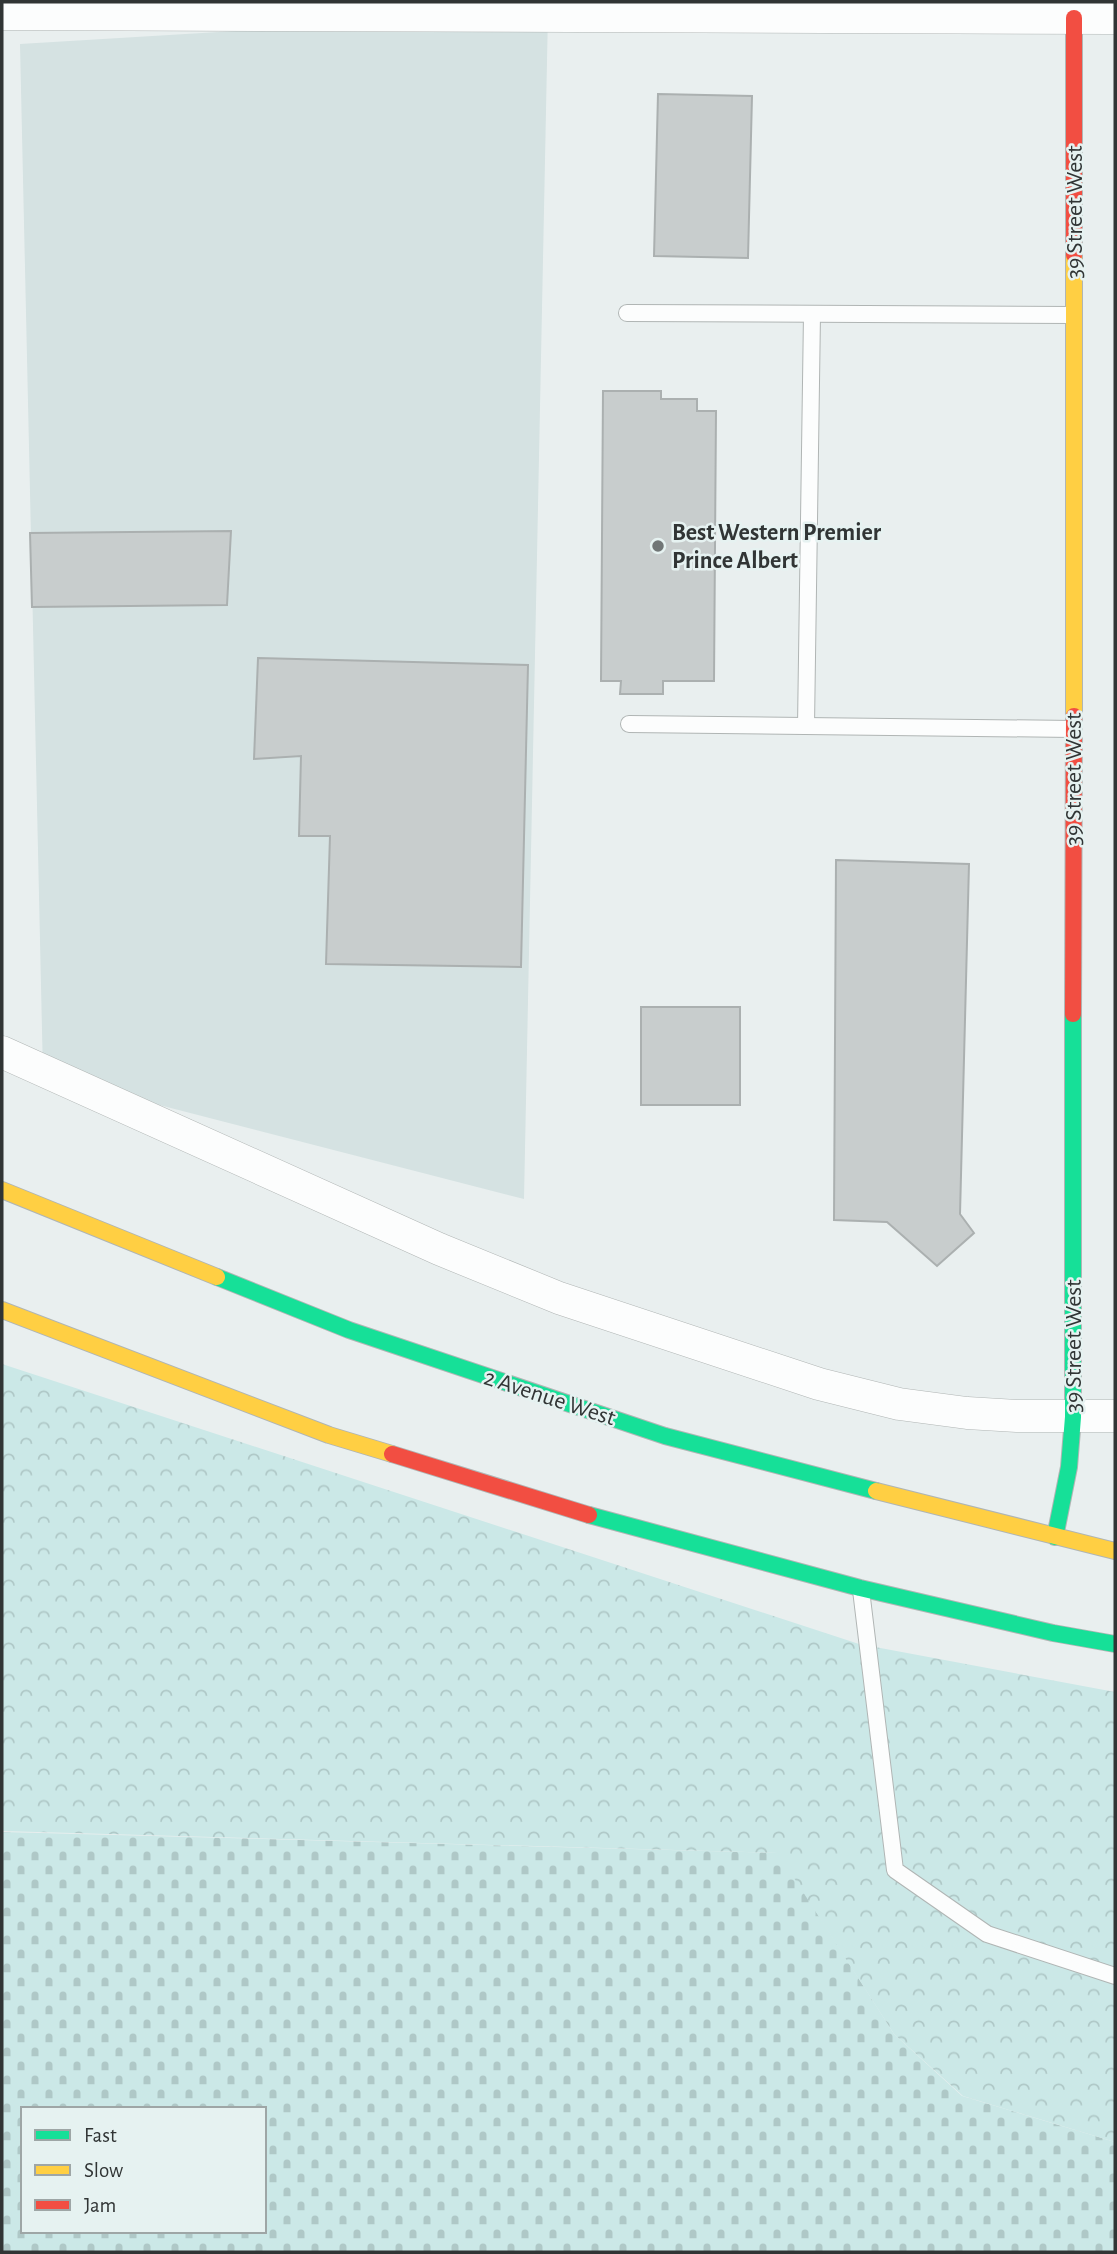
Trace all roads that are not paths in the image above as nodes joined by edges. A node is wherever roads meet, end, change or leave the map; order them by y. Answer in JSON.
{"nodes":[{"id":1,"x":2,"y":14,"type":"edge"},
{"id":2,"x":1115,"y":18,"type":"edge"},
{"id":3,"x":1074,"y":19,"type":"junction"},
{"id":4,"x":627,"y":313,"type":"dead end"},
{"id":5,"x":812,"y":314,"type":"junction"},
{"id":6,"x":1073,"y":315,"type":"junction"},
{"id":7,"x":629,"y":724,"type":"dead end"},
{"id":8,"x":806,"y":726,"type":"junction"},
{"id":9,"x":1073,"y":729,"type":"junction"},
{"id":10,"x":2,"y":1052,"type":"edge"},
{"id":11,"x":2,"y":1190,"type":"edge"},
{"id":12,"x":2,"y":1310,"type":"edge"},
{"id":13,"x":1115,"y":1416,"type":"edge"},
{"id":14,"x":1073,"y":1417,"type":"junction"},
{"id":15,"x":1055,"y":1537,"type":"junction"},
{"id":16,"x":1115,"y":1551,"type":"edge"},
{"id":17,"x":860,"y":1587,"type":"junction"},
{"id":18,"x":1115,"y":1644,"type":"edge"},
{"id":19,"x":1115,"y":1976,"type":"edge"}],
"edges":[{"from":1,"to":3,"type":"street"},
{"from":2,"to":3,"type":"street"},
{"from":3,"to":6,"type":"main road","name":"39 Street West"},
{"from":4,"to":5,"type":"lane"},
{"from":5,"to":6,"type":"lane"},
{"from":5,"to":8,"type":"lane"},
{"from":6,"to":9,"type":"main road","name":"39 Street West"},
{"from":7,"to":8,"type":"lane"},
{"from":8,"to":9,"type":"lane"},
{"from":9,"to":14,"type":"main road","name":"39 Street West"},
{"from":10,"to":14,"type":"street"},
{"from":11,"to":15,"type":"main road","name":"2 Avenue West"},
{"from":12,"to":17,"type":"main road"},
{"from":13,"to":14,"type":"street"},
{"from":14,"to":15,"type":"main road","name":"39 Street West"},
{"from":15,"to":16,"type":"main road","name":"2 Avenue West"},
{"from":17,"to":18,"type":"main road"},
{"from":17,"to":19,"type":"lane"}]}
